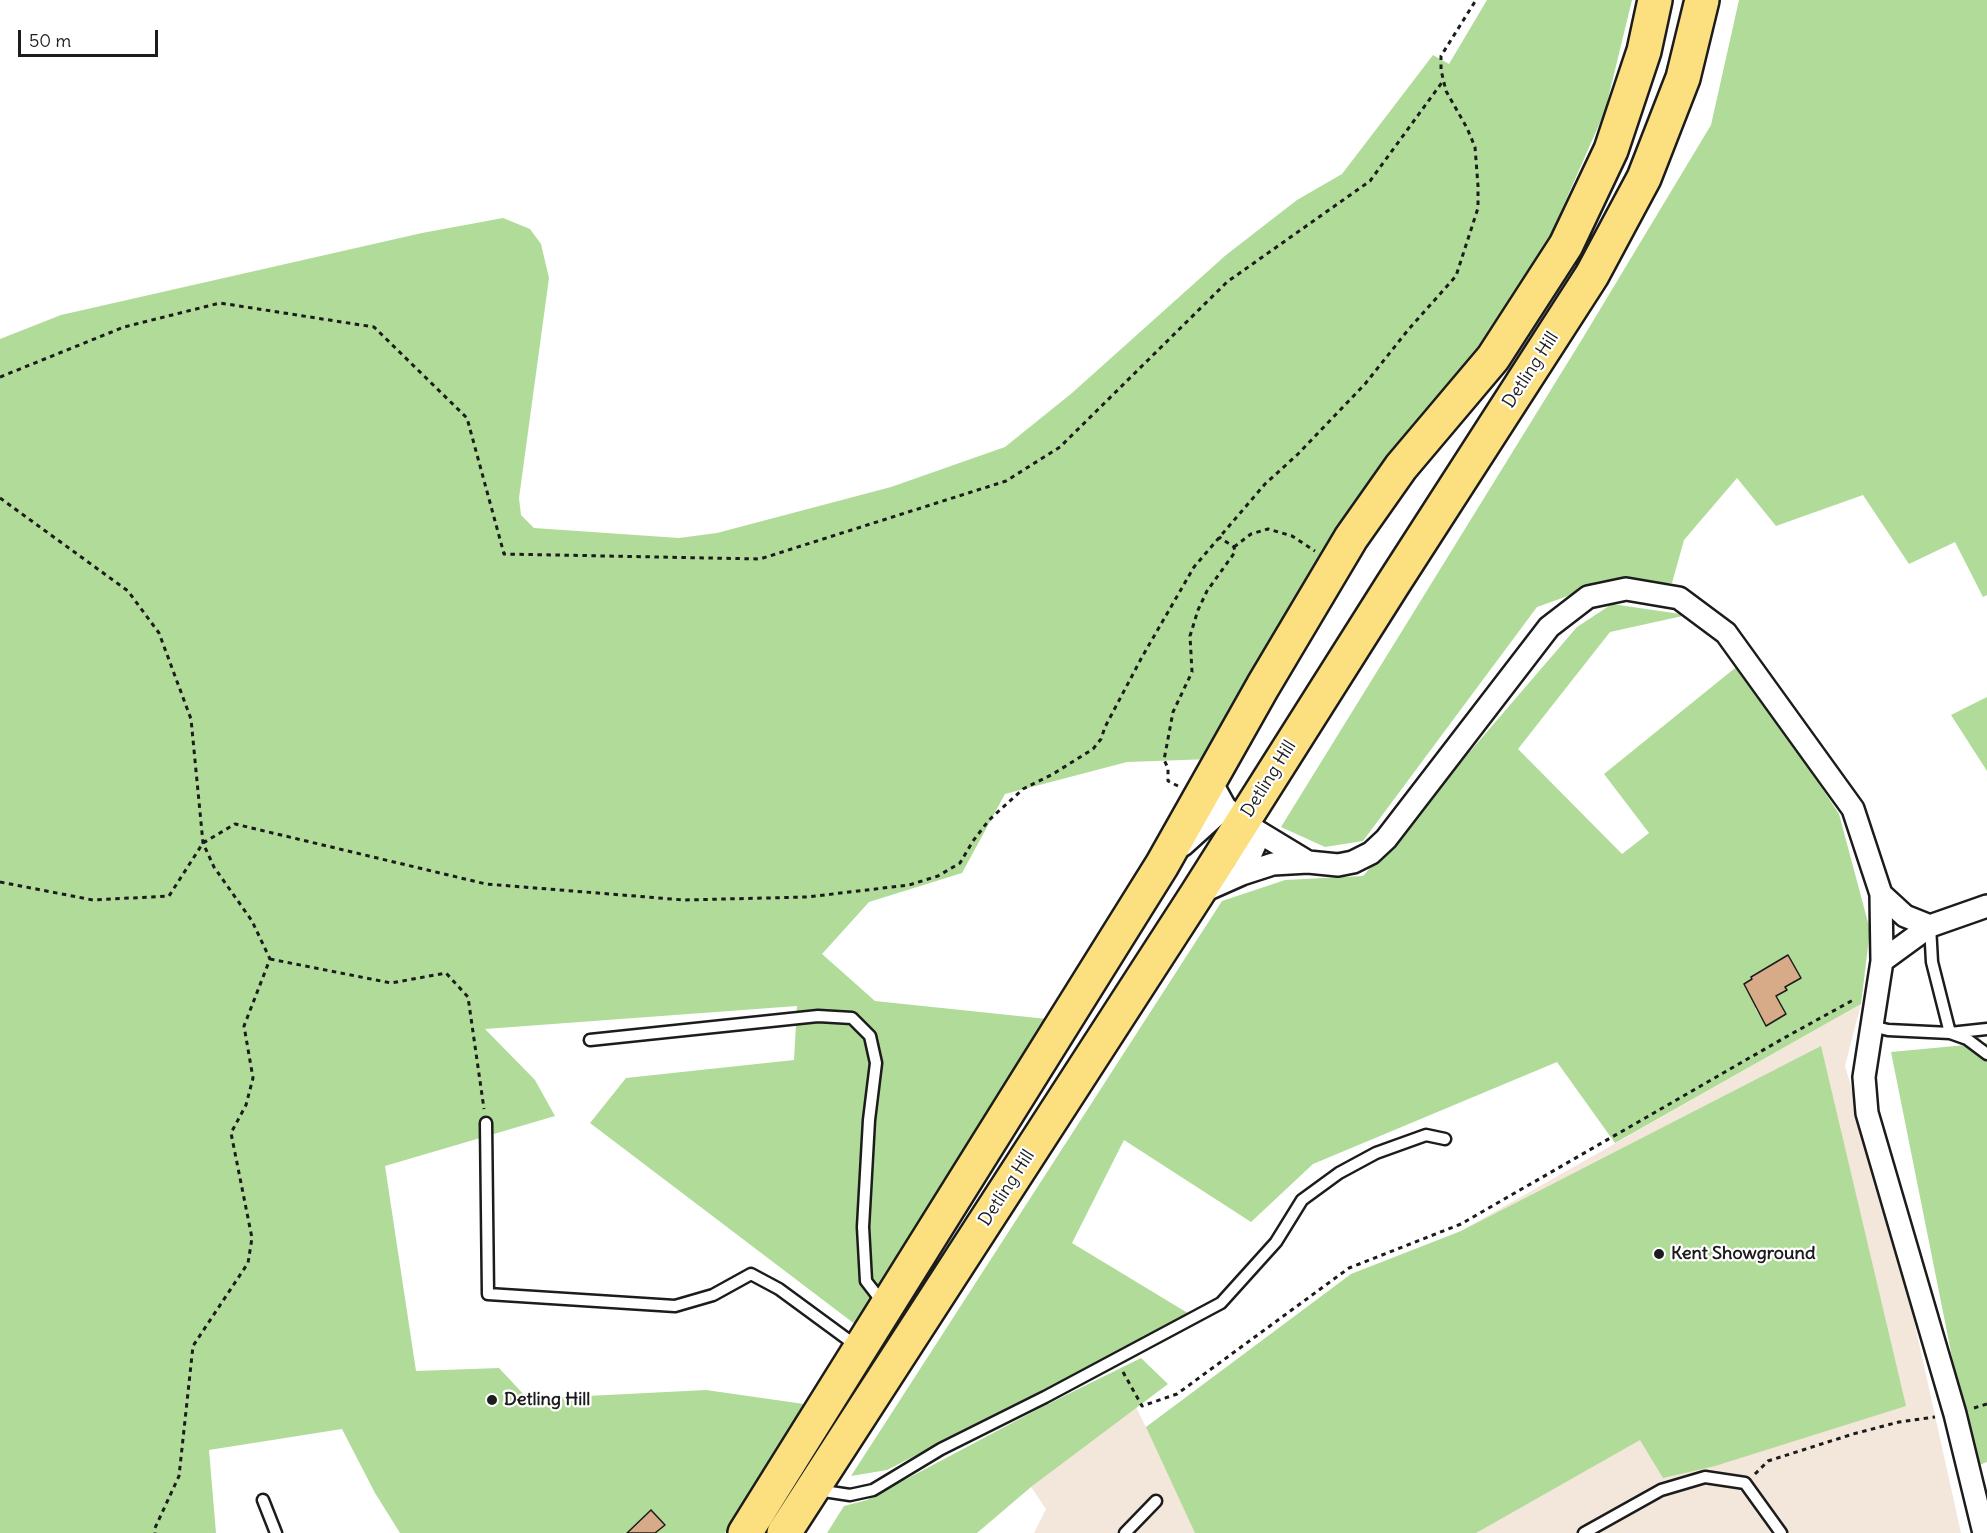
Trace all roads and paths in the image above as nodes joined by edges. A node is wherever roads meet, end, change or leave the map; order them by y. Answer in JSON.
{"nodes":[{"id":1,"x":1476,"y":0,"type":"edge"},
{"id":2,"x":1656,"y":0,"type":"edge"},
{"id":3,"x":1702,"y":0,"type":"edge"},
{"id":4,"x":1443,"y":81,"type":"junction"},
{"id":5,"x":0,"y":377,"type":"edge"},
{"id":6,"x":0,"y":498,"type":"edge"},
{"id":7,"x":1219,"y":537,"type":"junction"},
{"id":8,"x":1234,"y":547,"type":"junction"},
{"id":9,"x":1335,"y":564,"type":"junction"},
{"id":10,"x":1227,"y":809,"type":"junction"},
{"id":11,"x":203,"y":843,"type":"junction"},
{"id":12,"x":1308,"y":862,"type":"junction"},
{"id":13,"x":1242,"y":874,"type":"junction"},
{"id":14,"x":0,"y":882,"type":"edge"},
{"id":15,"x":1197,"y":894,"type":"junction"},
{"id":16,"x":1881,"y":894,"type":"junction"},
{"id":17,"x":1987,"y":906,"type":"edge"},
{"id":18,"x":1930,"y":926,"type":"junction"},
{"id":19,"x":270,"y":959,"type":"junction"},
{"id":20,"x":1882,"y":961,"type":"junction"},
{"id":21,"x":1878,"y":987,"type":"junction"},
{"id":22,"x":1872,"y":1026,"type":"junction"},
{"id":23,"x":1987,"y":1029,"type":"edge"},
{"id":24,"x":1950,"y":1033,"type":"junction"},
{"id":25,"x":590,"y":1040,"type":"dead end"},
{"id":26,"x":1987,"y":1054,"type":"edge"},
{"id":27,"x":486,"y":1123,"type":"joint"},
{"id":28,"x":1444,"y":1139,"type":"dead end"},
{"id":29,"x":886,"y":1308,"type":"junction"},
{"id":30,"x":861,"y":1348,"type":"junction"},
{"id":31,"x":1116,"y":1360,"type":"junction"},
{"id":32,"x":1987,"y":1404,"type":"edge"},
{"id":33,"x":1955,"y":1414,"type":"junction"},
{"id":34,"x":1745,"y":1483,"type":"junction"},
{"id":35,"x":813,"y":1490,"type":"junction"},
{"id":36,"x":263,"y":1500,"type":"dead end"},
{"id":37,"x":1156,"y":1502,"type":"dead end"},
{"id":38,"x":156,"y":1533,"type":"edge"},
{"id":39,"x":276,"y":1533,"type":"edge"},
{"id":40,"x":745,"y":1533,"type":"edge"},
{"id":41,"x":784,"y":1533,"type":"edge"},
{"id":42,"x":1125,"y":1533,"type":"edge"},
{"id":43,"x":1584,"y":1533,"type":"edge"},
{"id":44,"x":1781,"y":1533,"type":"edge"},
{"id":45,"x":1984,"y":1533,"type":"edge"}],
"edges":[{"from":1,"to":4,"type":"path"},
{"from":2,"to":9,"type":"highway","name":"Detling Hill"},
{"from":3,"to":10,"type":"highway","name":"Detling Hill"},
{"from":4,"to":5,"type":"path"},
{"from":4,"to":7,"type":"path"},
{"from":6,"to":11,"type":"path"},
{"from":7,"to":8,"type":"path"},
{"from":7,"to":11,"type":"path"},
{"from":8,"to":9,"type":"path"},
{"from":8,"to":10,"type":"path"},
{"from":9,"to":10,"type":"highway","name":"Detling Hill"},
{"from":10,"to":12,"type":"street"},
{"from":10,"to":13,"type":"street"},
{"from":10,"to":15,"type":"highway","name":"Detling Hill"},
{"from":10,"to":29,"type":"highway","name":"Detling Hill"},
{"from":11,"to":14,"type":"path"},
{"from":11,"to":19,"type":"path"},
{"from":12,"to":13,"type":"street"},
{"from":12,"to":16,"type":"street"},
{"from":13,"to":15,"type":"street"},
{"from":15,"to":35,"type":"highway","name":"Detling Hill"},
{"from":16,"to":18,"type":"street"},
{"from":16,"to":20,"type":"street"},
{"from":17,"to":18,"type":"street"},
{"from":18,"to":20,"type":"street"},
{"from":18,"to":24,"type":"lane"},
{"from":19,"to":27,"type":"path"},
{"from":19,"to":38,"type":"path"},
{"from":20,"to":21,"type":"street"},
{"from":21,"to":22,"type":"street"},
{"from":21,"to":31,"type":"path"},
{"from":22,"to":24,"type":"lane"},
{"from":22,"to":33,"type":"street"},
{"from":23,"to":24,"type":"lane"},
{"from":24,"to":26,"type":"lane"},
{"from":25,"to":29,"type":"lane"},
{"from":27,"to":30,"type":"lane"},
{"from":28,"to":31,"type":"lane"},
{"from":29,"to":30,"type":"highway","name":"Detling Hill"},
{"from":30,"to":40,"type":"highway","name":"Detling Hill"},
{"from":31,"to":35,"type":"lane"},
{"from":32,"to":33,"type":"path"},
{"from":33,"to":34,"type":"path"},
{"from":33,"to":45,"type":"street"},
{"from":34,"to":43,"type":"lane"},
{"from":34,"to":44,"type":"lane"},
{"from":35,"to":41,"type":"highway","name":"Detling Hill"},
{"from":36,"to":39,"type":"lane"},
{"from":37,"to":42,"type":"lane"}]}
